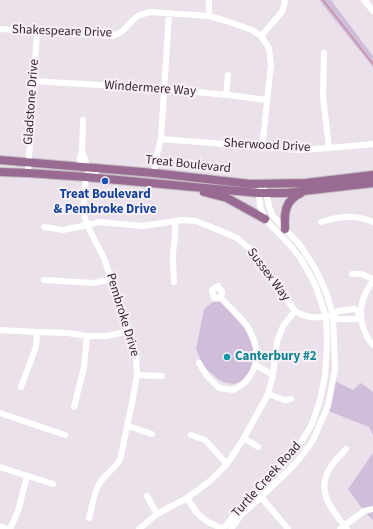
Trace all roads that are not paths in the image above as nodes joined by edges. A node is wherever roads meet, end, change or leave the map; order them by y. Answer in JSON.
{"nodes":[{"id":1,"x":208,"y":0,"type":"edge"},
{"id":2,"x":284,"y":0,"type":"edge"},
{"id":3,"x":364,"y":0,"type":"edge"},
{"id":4,"x":373,"y":11,"type":"edge"},
{"id":5,"x":169,"y":13,"type":"junction"},
{"id":6,"x":209,"y":16,"type":"junction"},
{"id":7,"x":0,"y":29,"type":"edge"},
{"id":8,"x":37,"y":32,"type":"junction"},
{"id":9,"x":261,"y":36,"type":"junction"},
{"id":10,"x":324,"y":53,"type":"dead end"},
{"id":11,"x":228,"y":75,"type":"dead end"},
{"id":12,"x":34,"y":81,"type":"junction"},
{"id":13,"x":164,"y":89,"type":"junction"},
{"id":14,"x":226,"y":94,"type":"junction"},
{"id":15,"x":267,"y":100,"type":"junction"},
{"id":16,"x":83,"y":120,"type":"dead end"},
{"id":17,"x":161,"y":139,"type":"junction"},
{"id":18,"x":373,"y":144,"type":"edge"},
{"id":19,"x":262,"y":148,"type":"junction"},
{"id":20,"x":329,"y":148,"type":"junction"},
{"id":21,"x":0,"y":160,"type":"edge"},
{"id":22,"x":28,"y":162,"type":"junction"},
{"id":23,"x":66,"y":166,"type":"junction"},
{"id":24,"x":83,"y":168,"type":"junction"},
{"id":25,"x":133,"y":171,"type":"junction"},
{"id":26,"x":0,"y":172,"type":"edge"},
{"id":27,"x":28,"y":173,"type":"junction"},
{"id":28,"x":154,"y":173,"type":"junction"},
{"id":29,"x":373,"y":175,"type":"edge"},
{"id":30,"x":86,"y":177,"type":"junction"},
{"id":31,"x":262,"y":183,"type":"junction"},
{"id":32,"x":373,"y":183,"type":"edge"},
{"id":33,"x":172,"y":184,"type":"junction"},
{"id":34,"x":306,"y":191,"type":"junction"},
{"id":35,"x":262,"y":193,"type":"junction"},
{"id":36,"x":265,"y":219,"type":"junction"},
{"id":37,"x":175,"y":221,"type":"junction"},
{"id":38,"x":321,"y":222,"type":"dead end"},
{"id":39,"x":373,"y":222,"type":"edge"},
{"id":40,"x":87,"y":226,"type":"junction"},
{"id":41,"x":44,"y":227,"type":"dead end"},
{"id":42,"x":285,"y":229,"type":"junction"},
{"id":43,"x":352,"y":274,"type":"dead end"},
{"id":44,"x":111,"y":278,"type":"junction"},
{"id":45,"x":44,"y":280,"type":"dead end"},
{"id":46,"x":373,"y":280,"type":"edge"},
{"id":47,"x":174,"y":282,"type":"dead end"},
{"id":48,"x":221,"y":298,"type":"dead end"},
{"id":49,"x":295,"y":311,"type":"junction"},
{"id":50,"x":360,"y":314,"type":"junction"},
{"id":51,"x":333,"y":315,"type":"junction"},
{"id":52,"x":326,"y":317,"type":"junction"},
{"id":53,"x":0,"y":330,"type":"edge"},
{"id":54,"x":129,"y":331,"type":"junction"},
{"id":55,"x":37,"y":332,"type":"junction"},
{"id":56,"x":87,"y":336,"type":"junction"},
{"id":57,"x":373,"y":345,"type":"edge"},
{"id":58,"x":199,"y":363,"type":"dead end"},
{"id":59,"x":256,"y":364,"type":"junction"},
{"id":60,"x":137,"y":375,"type":"junction"},
{"id":61,"x":273,"y":375,"type":"junction"},
{"id":62,"x":162,"y":376,"type":"dead end"},
{"id":63,"x":21,"y":387,"type":"dead end"},
{"id":64,"x":268,"y":394,"type":"junction"},
{"id":65,"x":290,"y":399,"type":"dead end"},
{"id":66,"x":74,"y":407,"type":"dead end"},
{"id":67,"x":0,"y":412,"type":"edge"},
{"id":68,"x":128,"y":426,"type":"junction"},
{"id":69,"x":152,"y":434,"type":"dead end"},
{"id":70,"x":66,"y":435,"type":"dead end"},
{"id":71,"x":191,"y":435,"type":"dead end"},
{"id":72,"x":244,"y":438,"type":"junction"},
{"id":73,"x":258,"y":447,"type":"dead end"},
{"id":74,"x":346,"y":449,"type":"dead end"},
{"id":75,"x":227,"y":464,"type":"junction"},
{"id":76,"x":0,"y":467,"type":"edge"},
{"id":77,"x":27,"y":476,"type":"junction"},
{"id":78,"x":53,"y":484,"type":"dead end"},
{"id":79,"x":147,"y":496,"type":"dead end"},
{"id":80,"x":261,"y":497,"type":"junction"},
{"id":81,"x":187,"y":498,"type":"junction"},
{"id":82,"x":373,"y":509,"type":"edge"},
{"id":83,"x":157,"y":514,"type":"junction"},
{"id":84,"x":89,"y":518,"type":"dead end"},
{"id":85,"x":0,"y":526,"type":"edge"},
{"id":86,"x":344,"y":528,"type":"edge"},
{"id":87,"x":7,"y":529,"type":"edge"},
{"id":88,"x":10,"y":529,"type":"edge"},
{"id":89,"x":139,"y":529,"type":"edge"},
{"id":90,"x":223,"y":529,"type":"edge"},
{"id":91,"x":231,"y":529,"type":"edge"},
{"id":92,"x":288,"y":529,"type":"edge"}],
"edges":[{"from":1,"to":6,"type":"street"},
{"from":2,"to":9,"type":"street"},
{"from":3,"to":4,"type":"street"},
{"from":5,"to":6,"type":"street","name":"Shakespeare Drive"},
{"from":5,"to":8,"type":"street","name":"Shakespeare Drive"},
{"from":5,"to":13,"type":"street"},
{"from":6,"to":9,"type":"street","name":"Shakespeare Drive"},
{"from":7,"to":8,"type":"street","name":"Shakespeare Drive"},
{"from":8,"to":12,"type":"street","name":"Gladstone Drive"},
{"from":9,"to":15,"type":"street"},
{"from":10,"to":20,"type":"street"},
{"from":11,"to":14,"type":"street"},
{"from":12,"to":13,"type":"street","name":"Windermere Way"},
{"from":12,"to":22,"type":"street","name":"Gladstone Drive"},
{"from":13,"to":14,"type":"street","name":"Windermere Way"},
{"from":13,"to":17,"type":"street"},
{"from":14,"to":15,"type":"street","name":"Windermere Way"},
{"from":15,"to":19,"type":"street"},
{"from":16,"to":24,"type":"street"},
{"from":17,"to":19,"type":"street","name":"Sherwood Drive"},
{"from":17,"to":28,"type":"street"},
{"from":18,"to":20,"type":"street","name":"Sherwood Drive"},
{"from":19,"to":20,"type":"street","name":"Sherwood Drive"},
{"from":21,"to":22,"type":"main road","name":"Treat Boulevard"},
{"from":22,"to":23,"type":"main road","name":"Treat Boulevard"},
{"from":22,"to":27,"type":"street","name":"Gladstone Drive"},
{"from":23,"to":24,"type":"main road","name":"Treat Boulevard"},
{"from":23,"to":30,"type":"street"},
{"from":24,"to":25,"type":"main road","name":"Treat Boulevard"},
{"from":25,"to":28,"type":"main road","name":"Treat Boulevard"},
{"from":25,"to":30,"type":"street"},
{"from":26,"to":27,"type":"main road","name":"Treat Boulevard"},
{"from":27,"to":30,"type":"main road","name":"Treat Boulevard"},
{"from":28,"to":31,"type":"main road","name":"Treat Boulevard"},
{"from":29,"to":31,"type":"main road","name":"Treat Boulevard"},
{"from":30,"to":33,"type":"main road","name":"Treat Boulevard"},
{"from":30,"to":40,"type":"street","name":"Pembroke Drive"},
{"from":31,"to":35,"type":"street","name":"Turtle Creek Road"},
{"from":32,"to":34,"type":"main road","name":"Treat Boulevard"},
{"from":33,"to":35,"type":"main road","name":"Treat Boulevard"},
{"from":33,"to":36,"type":"main road"},
{"from":34,"to":35,"type":"main road","name":"Treat Boulevard"},
{"from":34,"to":42,"type":"main road"},
{"from":35,"to":36,"type":"street","name":"Turtle Creek Road"},
{"from":35,"to":42,"type":"street","name":"Turtle Creek Road"},
{"from":36,"to":52,"type":"street","name":"Turtle Creek Road"},
{"from":37,"to":40,"type":"street","name":"Sussex Way"},
{"from":37,"to":47,"type":"street"},
{"from":37,"to":49,"type":"street","name":"Sussex Way"},
{"from":38,"to":39,"type":"street"},
{"from":40,"to":41,"type":"street","name":"Sussex Way"},
{"from":40,"to":44,"type":"street","name":"Pembroke Drive"},
{"from":42,"to":51,"type":"street","name":"Turtle Creek Road"},
{"from":43,"to":46,"type":"street"},
{"from":44,"to":45,"type":"street"},
{"from":44,"to":54,"type":"street","name":"Pembroke Drive"},
{"from":46,"to":50,"type":"street"},
{"from":48,"to":59,"type":"street"},
{"from":49,"to":52,"type":"street","name":"Sussex Way"},
{"from":49,"to":61,"type":"street"},
{"from":50,"to":51,"type":"street","name":"Sussex Way"},
{"from":50,"to":51,"type":"street"},
{"from":50,"to":57,"type":"street"},
{"from":51,"to":52,"type":"street","name":"Sussex Way"},
{"from":51,"to":80,"type":"street","name":"Turtle Creek Road"},
{"from":52,"to":90,"type":"street","name":"Turtle Creek Road"},
{"from":53,"to":55,"type":"street"},
{"from":54,"to":56,"type":"street"},
{"from":54,"to":60,"type":"street","name":"Pembroke Drive"},
{"from":55,"to":56,"type":"street"},
{"from":55,"to":63,"type":"street"},
{"from":56,"to":66,"type":"street"},
{"from":58,"to":59,"type":"street"},
{"from":59,"to":61,"type":"street"},
{"from":60,"to":62,"type":"street"},
{"from":60,"to":68,"type":"street","name":"Pembroke Drive"},
{"from":61,"to":64,"type":"street"},
{"from":64,"to":65,"type":"street"},
{"from":64,"to":72,"type":"street"},
{"from":67,"to":70,"type":"street"},
{"from":68,"to":69,"type":"street"},
{"from":68,"to":84,"type":"street","name":"Pembroke Drive"},
{"from":71,"to":75,"type":"street"},
{"from":72,"to":73,"type":"street"},
{"from":72,"to":75,"type":"street"},
{"from":74,"to":86,"type":"street"},
{"from":75,"to":81,"type":"street"},
{"from":76,"to":77,"type":"street"},
{"from":77,"to":78,"type":"street"},
{"from":77,"to":88,"type":"street"},
{"from":79,"to":83,"type":"street"},
{"from":80,"to":91,"type":"street","name":"Turtle Creek Road"},
{"from":80,"to":92,"type":"street"},
{"from":81,"to":83,"type":"street"},
{"from":81,"to":90,"type":"street"},
{"from":82,"to":86,"type":"street"},
{"from":83,"to":89,"type":"street"},
{"from":85,"to":87,"type":"street"}]}
